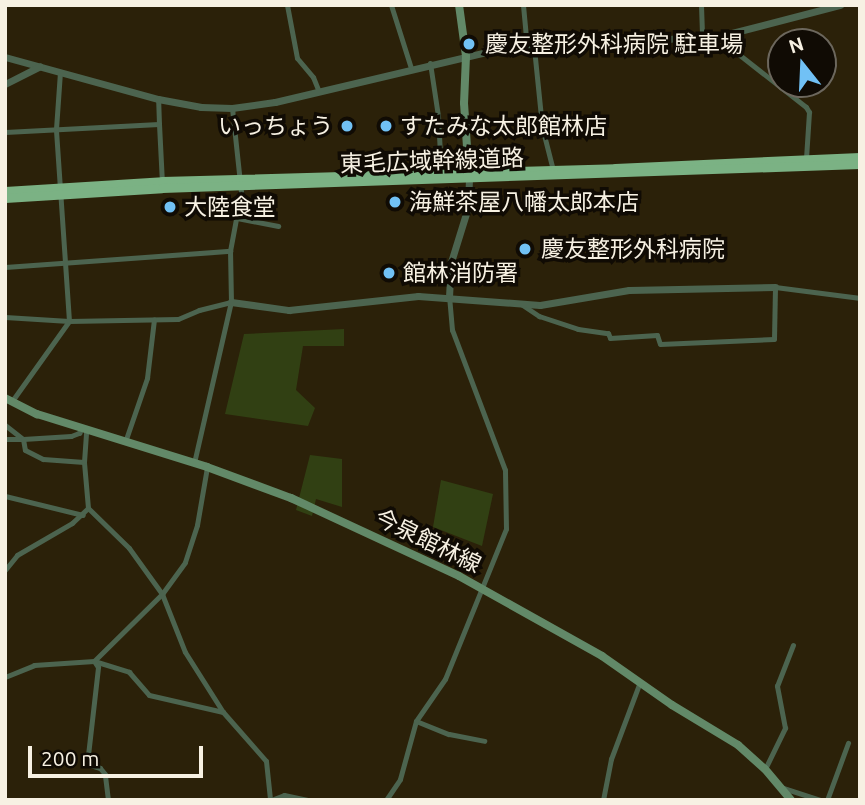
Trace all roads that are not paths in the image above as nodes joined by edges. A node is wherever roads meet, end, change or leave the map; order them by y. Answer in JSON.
{"nodes":[{"id":1,"x":287,"y":5,"type":"edge"},
{"id":2,"x":391,"y":5,"type":"edge"},
{"id":3,"x":458,"y":5,"type":"edge"},
{"id":4,"x":523,"y":5,"type":"edge"},
{"id":5,"x":701,"y":5,"type":"edge"},
{"id":6,"x":840,"y":5,"type":"edge"},
{"id":7,"x":824,"y":6,"type":"edge"},
{"id":8,"x":724,"y":35,"type":"junction"},
{"id":9,"x":702,"y":37,"type":"junction"},
{"id":10,"x":531,"y":48,"type":"junction"},
{"id":11,"x":466,"y":56,"type":"junction"},
{"id":12,"x":5,"y":57,"type":"edge"},
{"id":13,"x":430,"y":63,"type":"junction"},
{"id":14,"x":40,"y":66,"type":"junction"},
{"id":15,"x":411,"y":68,"type":"junction"},
{"id":16,"x":60,"y":72,"type":"junction"},
{"id":17,"x":5,"y":84,"type":"edge"},
{"id":18,"x":319,"y":92,"type":"junction"},
{"id":19,"x":158,"y":99,"type":"junction"},
{"id":20,"x":232,"y":108,"type":"junction"},
{"id":21,"x":159,"y":124,"type":"junction"},
{"id":22,"x":56,"y":129,"type":"junction"},
{"id":23,"x":5,"y":132,"type":"edge"},
{"id":24,"x":860,"y":157,"type":"edge"},
{"id":25,"x":805,"y":164,"type":"junction"},
{"id":26,"x":860,"y":164,"type":"edge"},
{"id":27,"x":552,"y":170,"type":"junction"},
{"id":28,"x":441,"y":173,"type":"junction"},
{"id":29,"x":469,"y":176,"type":"junction"},
{"id":30,"x":240,"y":182,"type":"junction"},
{"id":31,"x":162,"y":185,"type":"junction"},
{"id":32,"x":5,"y":191,"type":"edge"},
{"id":33,"x":61,"y":191,"type":"junction"},
{"id":34,"x":5,"y":198,"type":"edge"},
{"id":35,"x":237,"y":218,"type":"junction"},
{"id":36,"x":278,"y":226,"type":"dead end"},
{"id":37,"x":230,"y":251,"type":"junction"},
{"id":38,"x":65,"y":263,"type":"junction"},
{"id":39,"x":5,"y":267,"type":"edge"},
{"id":40,"x":775,"y":287,"type":"junction"},
{"id":41,"x":449,"y":297,"type":"junction"},
{"id":42,"x":860,"y":298,"type":"edge"},
{"id":43,"x":231,"y":302,"type":"junction"},
{"id":44,"x":521,"y":304,"type":"junction"},
{"id":45,"x":5,"y":317,"type":"edge"},
{"id":46,"x":154,"y":319,"type":"junction"},
{"id":47,"x":69,"y":321,"type":"junction"},
{"id":48,"x":8,"y":400,"type":"edge"},
{"id":49,"x":5,"y":425,"type":"edge"},
{"id":50,"x":83,"y":429,"type":"junction"},
{"id":51,"x":5,"y":439,"type":"edge"},
{"id":52,"x":23,"y":439,"type":"junction"},
{"id":53,"x":125,"y":442,"type":"junction"},
{"id":54,"x":84,"y":463,"type":"junction"},
{"id":55,"x":194,"y":463,"type":"junction"},
{"id":56,"x":207,"y":467,"type":"junction"},
{"id":57,"x":5,"y":496,"type":"edge"},
{"id":58,"x":88,"y":509,"type":"junction"},
{"id":59,"x":83,"y":515,"type":"junction"},
{"id":60,"x":5,"y":570,"type":"edge"},
{"id":61,"x":483,"y":589,"type":"junction"},
{"id":62,"x":162,"y":594,"type":"junction"},
{"id":63,"x":793,"y":645,"type":"dead end"},
{"id":64,"x":94,"y":661,"type":"junction"},
{"id":65,"x":5,"y":677,"type":"edge"},
{"id":66,"x":640,"y":682,"type":"junction"},
{"id":67,"x":223,"y":712,"type":"junction"},
{"id":68,"x":416,"y":721,"type":"junction"},
{"id":69,"x":484,"y":741,"type":"dead end"},
{"id":70,"x":848,"y":743,"type":"dead end"},
{"id":71,"x":765,"y":769,"type":"junction"},
{"id":72,"x":780,"y":787,"type":"junction"},
{"id":73,"x":108,"y":800,"type":"edge"},
{"id":74,"x":271,"y":800,"type":"edge"},
{"id":75,"x":307,"y":800,"type":"edge"},
{"id":76,"x":386,"y":800,"type":"edge"},
{"id":77,"x":603,"y":800,"type":"edge"},
{"id":78,"x":791,"y":800,"type":"edge"},
{"id":79,"x":820,"y":800,"type":"edge"},
{"id":80,"x":827,"y":800,"type":"edge"}],
"edges":[{"from":1,"to":18,"type":"street"},
{"from":2,"to":15,"type":"street"},
{"from":3,"to":11,"type":"main road"},
{"from":4,"to":10,"type":"street"},
{"from":5,"to":9,"type":"street"},
{"from":6,"to":7,"type":"street"},
{"from":7,"to":8,"type":"street"},
{"from":8,"to":9,"type":"street"},
{"from":8,"to":25,"type":"street"},
{"from":9,"to":10,"type":"street"},
{"from":10,"to":11,"type":"street"},
{"from":10,"to":27,"type":"street"},
{"from":11,"to":13,"type":"street"},
{"from":11,"to":29,"type":"main road"},
{"from":12,"to":14,"type":"street"},
{"from":13,"to":15,"type":"street"},
{"from":13,"to":28,"type":"street"},
{"from":14,"to":16,"type":"street"},
{"from":14,"to":17,"type":"street"},
{"from":15,"to":18,"type":"street"},
{"from":16,"to":19,"type":"street"},
{"from":16,"to":22,"type":"street"},
{"from":18,"to":20,"type":"street"},
{"from":19,"to":20,"type":"street"},
{"from":19,"to":21,"type":"street"},
{"from":20,"to":30,"type":"street"},
{"from":21,"to":22,"type":"street"},
{"from":21,"to":31,"type":"street"},
{"from":22,"to":23,"type":"street"},
{"from":22,"to":33,"type":"street"},
{"from":24,"to":25,"type":"highway","name":"東毛広域幹線道路"},
{"from":25,"to":26,"type":"highway","name":"東毛広域幹線道路"},
{"from":25,"to":27,"type":"highway","name":"東毛広域幹線道路"},
{"from":25,"to":29,"type":"highway","name":"東毛広域幹線道路"},
{"from":27,"to":29,"type":"highway","name":"東毛広域幹線道路"},
{"from":28,"to":29,"type":"highway","name":"東毛広域幹線道路"},
{"from":28,"to":30,"type":"highway","name":"東毛広域幹線道路"},
{"from":29,"to":30,"type":"highway","name":"東毛広域幹線道路"},
{"from":29,"to":41,"type":"street"},
{"from":30,"to":31,"type":"highway","name":"東毛広域幹線道路"},
{"from":30,"to":35,"type":"street"},
{"from":31,"to":33,"type":"highway","name":"東毛広域幹線道路"},
{"from":32,"to":33,"type":"highway","name":"東毛広域幹線道路"},
{"from":33,"to":34,"type":"highway","name":"東毛広域幹線道路"},
{"from":33,"to":38,"type":"street"},
{"from":35,"to":36,"type":"street"},
{"from":35,"to":37,"type":"street"},
{"from":37,"to":38,"type":"street"},
{"from":37,"to":43,"type":"street"},
{"from":38,"to":39,"type":"street"},
{"from":38,"to":47,"type":"street"},
{"from":40,"to":42,"type":"street"},
{"from":40,"to":44,"type":"street"},
{"from":40,"to":44,"type":"street"},
{"from":41,"to":43,"type":"street"},
{"from":41,"to":44,"type":"street"},
{"from":41,"to":61,"type":"street"},
{"from":43,"to":46,"type":"street"},
{"from":43,"to":55,"type":"street"},
{"from":45,"to":47,"type":"street"},
{"from":46,"to":47,"type":"street"},
{"from":46,"to":53,"type":"street"},
{"from":47,"to":48,"type":"street"},
{"from":48,"to":50,"type":"main road","name":"今泉館林線"},
{"from":49,"to":52,"type":"street"},
{"from":50,"to":52,"type":"street"},
{"from":50,"to":53,"type":"main road","name":"今泉館林線"},
{"from":50,"to":54,"type":"street"},
{"from":51,"to":52,"type":"street"},
{"from":52,"to":54,"type":"street"},
{"from":53,"to":55,"type":"main road","name":"今泉館林線"},
{"from":54,"to":58,"type":"street"},
{"from":55,"to":56,"type":"main road","name":"今泉館林線"},
{"from":56,"to":61,"type":"main road","name":"今泉館林線"},
{"from":56,"to":62,"type":"street"},
{"from":57,"to":59,"type":"street"},
{"from":58,"to":59,"type":"street"},
{"from":58,"to":62,"type":"street"},
{"from":59,"to":60,"type":"street"},
{"from":61,"to":66,"type":"main road","name":"今泉館林線"},
{"from":61,"to":68,"type":"street"},
{"from":62,"to":64,"type":"street"},
{"from":62,"to":67,"type":"street"},
{"from":63,"to":71,"type":"street"},
{"from":64,"to":65,"type":"street"},
{"from":64,"to":67,"type":"street"},
{"from":64,"to":73,"type":"street"},
{"from":66,"to":71,"type":"main road","name":"今泉館林線"},
{"from":66,"to":77,"type":"street"},
{"from":67,"to":74,"type":"street"},
{"from":68,"to":69,"type":"street"},
{"from":68,"to":76,"type":"street"},
{"from":70,"to":80,"type":"street"},
{"from":71,"to":72,"type":"main road","name":"今泉館林線"},
{"from":72,"to":78,"type":"main road","name":"今泉館林線"},
{"from":72,"to":79,"type":"street"},
{"from":74,"to":75,"type":"street"}]}
